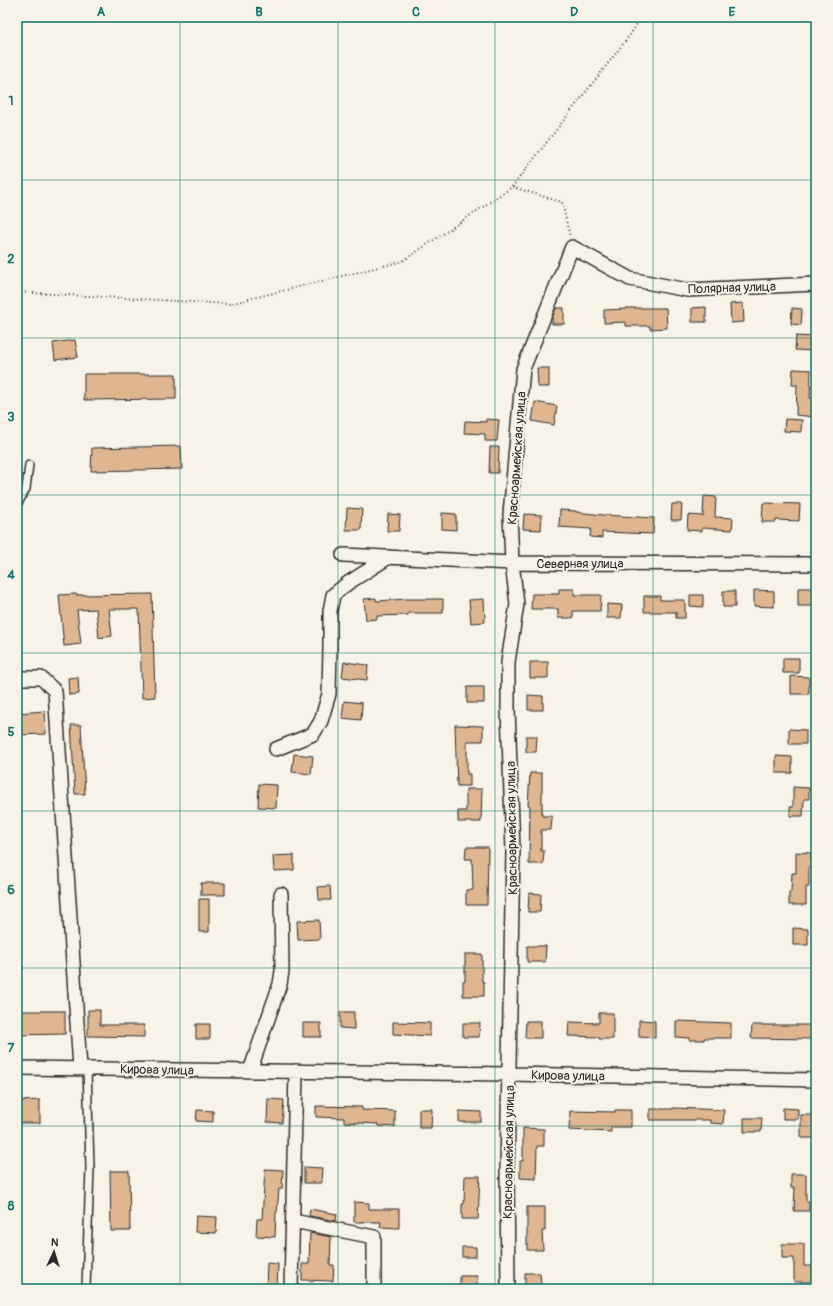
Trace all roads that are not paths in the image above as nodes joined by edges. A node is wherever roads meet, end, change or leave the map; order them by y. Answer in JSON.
{"nodes":[{"id":1,"x":816,"y":284,"type":"edge"},
{"id":2,"x":523,"y":369,"type":"joint"},
{"id":3,"x":29,"y":466,"type":"dead end"},
{"id":4,"x":17,"y":505,"type":"edge"},
{"id":5,"x":343,"y":555,"type":"dead end"},
{"id":6,"x":389,"y":557,"type":"junction"},
{"id":7,"x":512,"y":563,"type":"junction"},
{"id":8,"x":816,"y":564,"type":"edge"},
{"id":9,"x":17,"y":678,"type":"edge"},
{"id":10,"x":276,"y":749,"type":"dead end"},
{"id":11,"x":281,"y":894,"type":"dead end"},
{"id":12,"x":17,"y":1068,"type":"edge"},
{"id":13,"x":84,"y":1068,"type":"junction"},
{"id":14,"x":250,"y":1070,"type":"junction"},
{"id":15,"x":296,"y":1071,"type":"junction"},
{"id":16,"x":509,"y":1074,"type":"junction"},
{"id":17,"x":816,"y":1080,"type":"edge"},
{"id":18,"x":292,"y":1221,"type":"junction"},
{"id":19,"x":86,"y":1289,"type":"edge"},
{"id":20,"x":291,"y":1289,"type":"edge"},
{"id":21,"x":374,"y":1289,"type":"edge"},
{"id":22,"x":508,"y":1289,"type":"edge"}],
"edges":[{"from":1,"to":2,"type":"street","name":"Полярная улица"},
{"from":2,"to":7,"type":"street","name":"Красноармейская улица"},
{"from":3,"to":4,"type":"lane"},
{"from":5,"to":6,"type":"street","name":"Северная улица"},
{"from":6,"to":7,"type":"street","name":"Северная улица"},
{"from":6,"to":10,"type":"street"},
{"from":7,"to":8,"type":"street","name":"Северная улица"},
{"from":7,"to":16,"type":"street","name":"Красноармейская улица"},
{"from":9,"to":13,"type":"street"},
{"from":11,"to":14,"type":"street"},
{"from":12,"to":13,"type":"street","name":"Кирова улица"},
{"from":13,"to":14,"type":"street","name":"Кирова улица"},
{"from":13,"to":19,"type":"lane"},
{"from":14,"to":15,"type":"street","name":"Кирова улица"},
{"from":15,"to":16,"type":"street","name":"Кирова улица"},
{"from":15,"to":18,"type":"street"},
{"from":16,"to":17,"type":"street","name":"Кирова улица"},
{"from":16,"to":22,"type":"street","name":"Красноармейская улица"},
{"from":18,"to":20,"type":"street"},
{"from":18,"to":21,"type":"street"}]}
